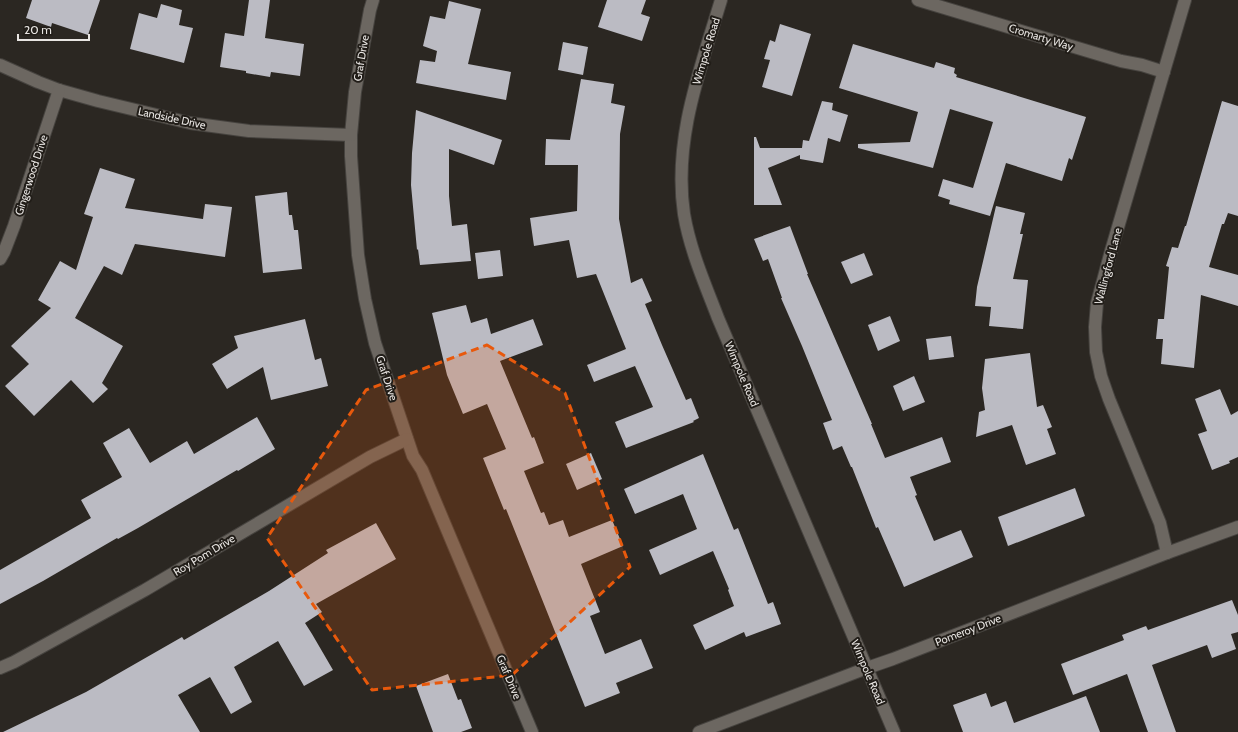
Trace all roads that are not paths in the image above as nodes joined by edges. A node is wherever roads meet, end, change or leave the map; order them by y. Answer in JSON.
{"nodes":[{"id":1,"x":373,"y":0,"type":"edge"},
{"id":2,"x":721,"y":0,"type":"edge"},
{"id":3,"x":918,"y":0,"type":"edge"},
{"id":4,"x":1185,"y":0,"type":"edge"},
{"id":5,"x":0,"y":65,"type":"edge"},
{"id":6,"x":1164,"y":72,"type":"junction"},
{"id":7,"x":60,"y":90,"type":"junction"},
{"id":8,"x":351,"y":135,"type":"junction"},
{"id":9,"x":0,"y":259,"type":"edge"},
{"id":10,"x":407,"y":439,"type":"junction"},
{"id":11,"x":1238,"y":527,"type":"edge"},
{"id":12,"x":1167,"y":553,"type":"junction"},
{"id":13,"x":0,"y":668,"type":"edge"},
{"id":14,"x":867,"y":668,"type":"junction"},
{"id":15,"x":532,"y":732,"type":"edge"},
{"id":16,"x":699,"y":732,"type":"edge"},
{"id":17,"x":894,"y":732,"type":"edge"}],
"edges":[{"from":1,"to":8,"type":"street","name":"Graf Drive"},
{"from":2,"to":14,"type":"street","name":"Wimpole Road"},
{"from":3,"to":6,"type":"street","name":"Cromarty Way"},
{"from":4,"to":6,"type":"street","name":"Wallingford Lane"},
{"from":5,"to":7,"type":"street","name":"Landside Drive"},
{"from":6,"to":12,"type":"street","name":"Wallingford Lane"},
{"from":7,"to":8,"type":"street","name":"Landside Drive"},
{"from":7,"to":9,"type":"street","name":"Gingerwood Drive"},
{"from":8,"to":10,"type":"street","name":"Graf Drive"},
{"from":10,"to":13,"type":"street","name":"Roy Pom Drive"},
{"from":10,"to":15,"type":"street","name":"Graf Drive"},
{"from":11,"to":12,"type":"street","name":"Pomeroy Drive"},
{"from":12,"to":14,"type":"street","name":"Pomeroy Drive"},
{"from":14,"to":16,"type":"street","name":"Pomeroy Drive"},
{"from":14,"to":17,"type":"street","name":"Wimpole Road"}]}
